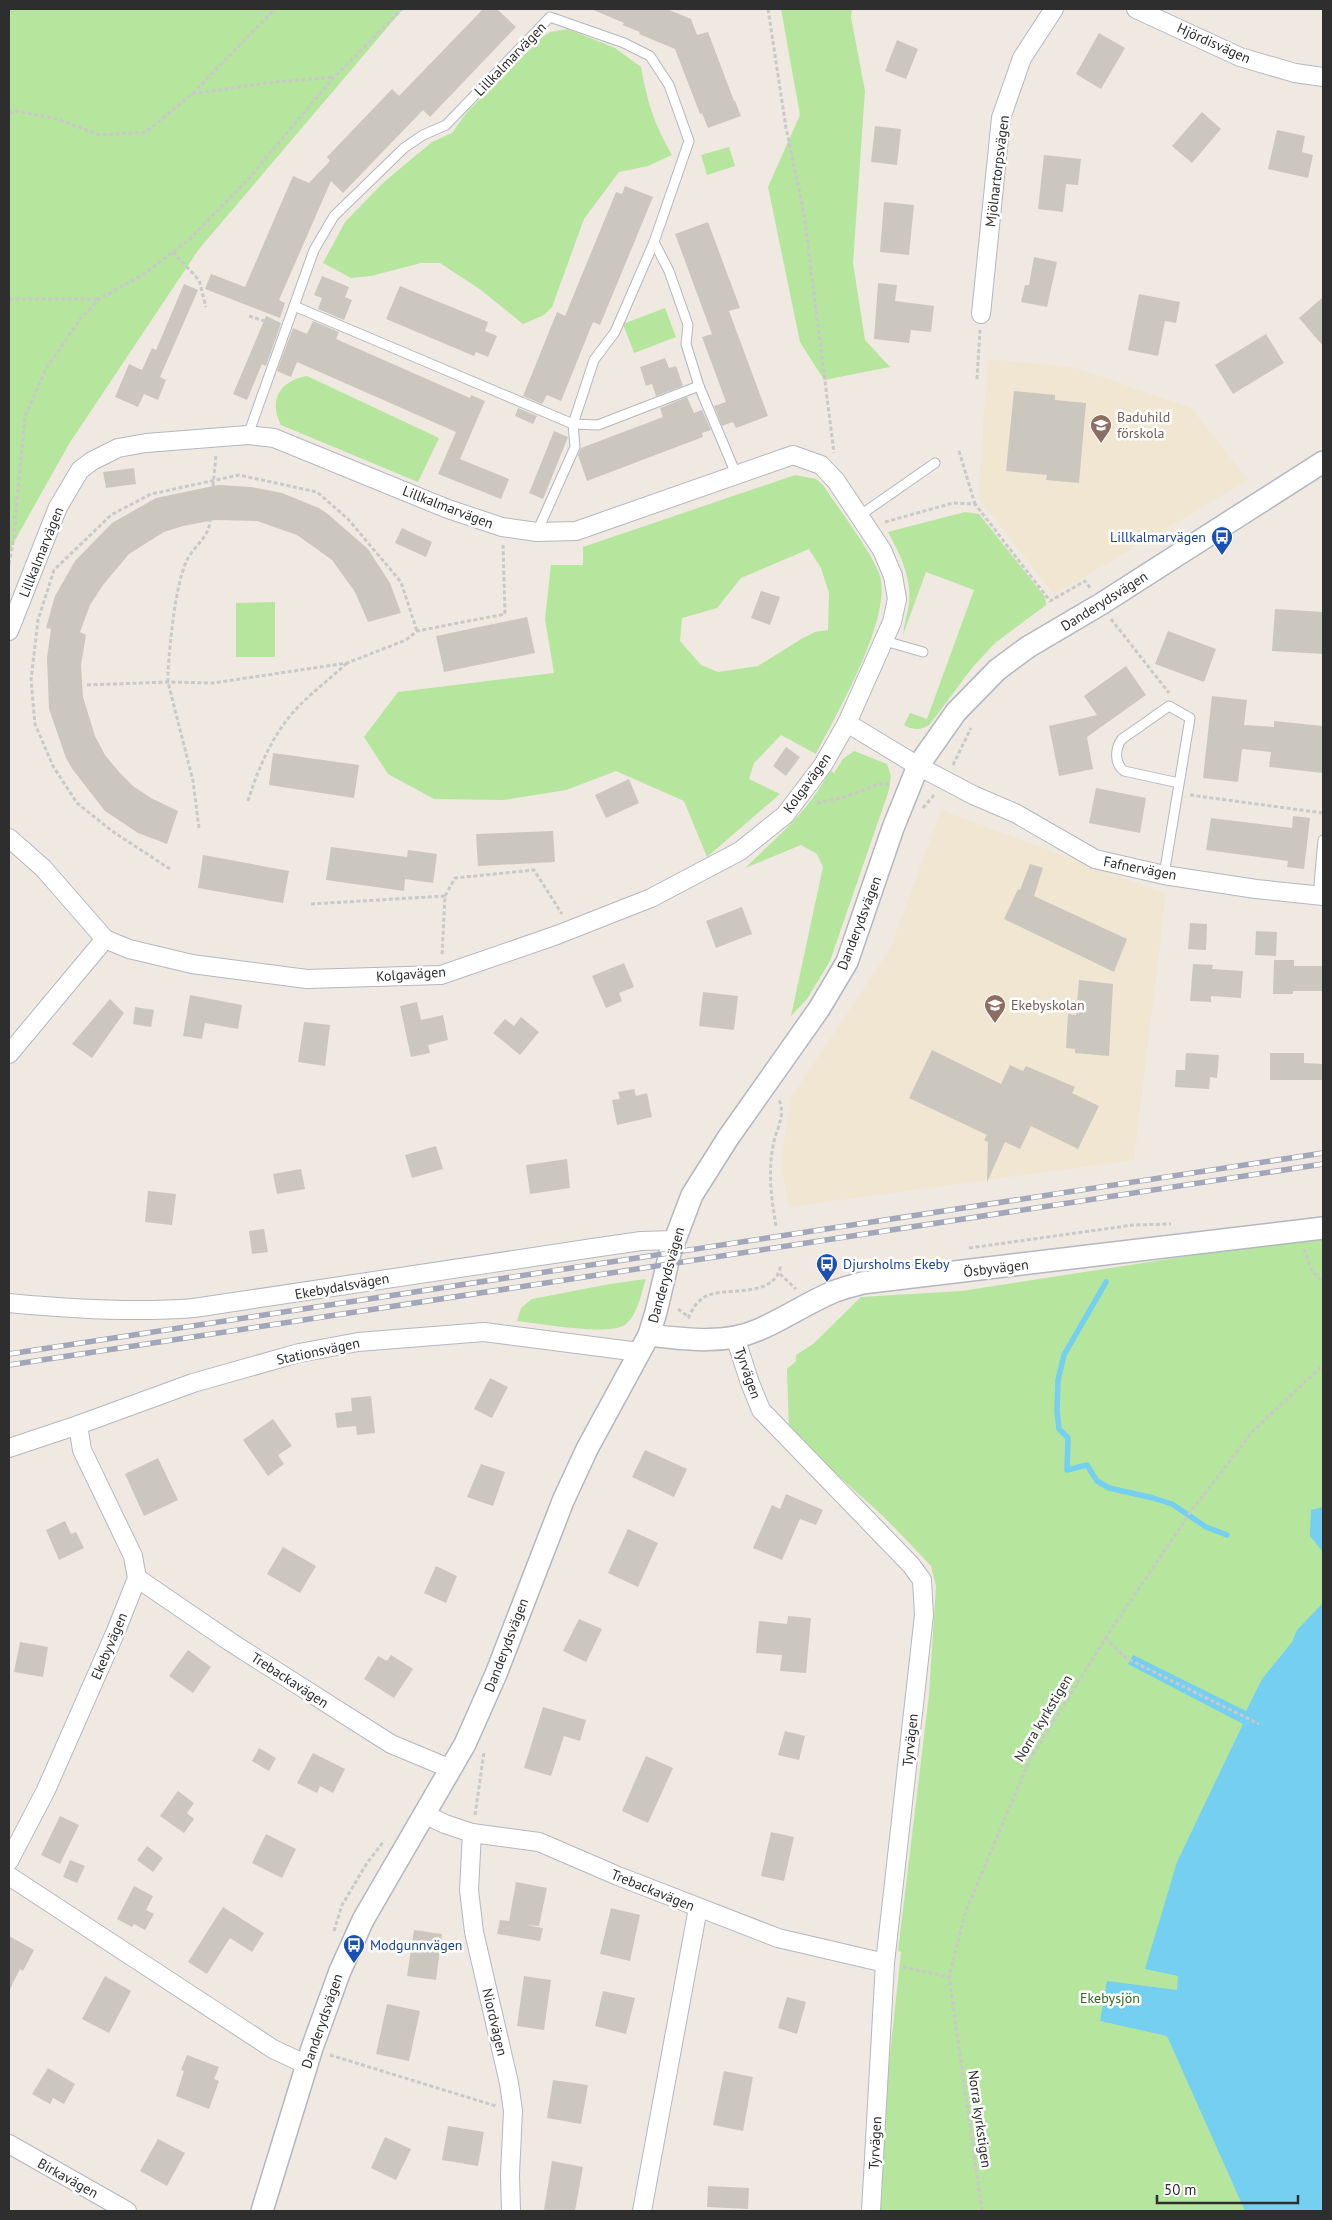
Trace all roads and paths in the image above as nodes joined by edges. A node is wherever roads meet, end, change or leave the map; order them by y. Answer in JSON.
{"nodes":[{"id":1,"x":275,"y":9,"type":"edge"},
{"id":2,"x":402,"y":9,"type":"edge"},
{"id":3,"x":768,"y":9,"type":"edge"},
{"id":4,"x":1054,"y":9,"type":"edge"},
{"id":5,"x":1136,"y":9,"type":"edge"},
{"id":6,"x":334,"y":77,"type":"junction"},
{"id":7,"x":1323,"y":78,"type":"edge"},
{"id":8,"x":192,"y":94,"type":"junction"},
{"id":9,"x":9,"y":113,"type":"edge"},
{"id":10,"x":654,"y":242,"type":"junction"},
{"id":11,"x":173,"y":252,"type":"junction"},
{"id":12,"x":9,"y":299,"type":"edge"},
{"id":13,"x":99,"y":299,"type":"junction"},
{"id":14,"x":294,"y":306,"type":"junction"},
{"id":15,"x":206,"y":307,"type":"dead end"},
{"id":16,"x":981,"y":314,"type":"joint"},
{"id":17,"x":249,"y":316,"type":"dead end"},
{"id":18,"x":287,"y":328,"type":"junction"},
{"id":19,"x":977,"y":379,"type":"dead end"},
{"id":20,"x":699,"y":386,"type":"junction"},
{"id":21,"x":573,"y":424,"type":"junction"},
{"id":22,"x":248,"y":435,"type":"junction"},
{"id":23,"x":217,"y":437,"type":"junction"},
{"id":24,"x":958,"y":450,"type":"dead end"},
{"id":25,"x":1323,"y":462,"type":"edge"},
{"id":26,"x":935,"y":463,"type":"dead end"},
{"id":27,"x":736,"y":474,"type":"junction"},
{"id":28,"x":214,"y":481,"type":"junction"},
{"id":29,"x":836,"y":481,"type":"junction"},
{"id":30,"x":213,"y":486,"type":"dead end"},
{"id":31,"x":976,"y":504,"type":"junction"},
{"id":32,"x":210,"y":521,"type":"dead end"},
{"id":33,"x":863,"y":521,"type":"junction"},
{"id":34,"x":502,"y":528,"type":"junction"},
{"id":35,"x":537,"y":532,"type":"junction"},
{"id":36,"x":9,"y":564,"type":"edge"},
{"id":37,"x":1105,"y":610,"type":"junction"},
{"id":38,"x":9,"y":631,"type":"edge"},
{"id":39,"x":417,"y":631,"type":"junction"},
{"id":40,"x":885,"y":641,"type":"junction"},
{"id":41,"x":923,"y":652,"type":"dead end"},
{"id":42,"x":347,"y":662,"type":"junction"},
{"id":43,"x":168,"y":682,"type":"junction"},
{"id":44,"x":88,"y":685,"type":"dead end"},
{"id":45,"x":1169,"y":706,"type":"junction"},
{"id":46,"x":975,"y":721,"type":"dead end"},
{"id":47,"x":847,"y":724,"type":"junction"},
{"id":48,"x":918,"y":766,"type":"junction"},
{"id":49,"x":946,"y":779,"type":"junction"},
{"id":50,"x":893,"y":784,"type":"dead end"},
{"id":51,"x":1178,"y":788,"type":"junction"},
{"id":52,"x":248,"y":801,"type":"dead end"},
{"id":53,"x":789,"y":810,"type":"junction"},
{"id":54,"x":1323,"y":813,"type":"edge"},
{"id":55,"x":917,"y":815,"type":"dead end"},
{"id":56,"x":199,"y":828,"type":"dead end"},
{"id":57,"x":9,"y":838,"type":"edge"},
{"id":58,"x":1323,"y":840,"type":"edge"},
{"id":59,"x":170,"y":869,"type":"dead end"},
{"id":60,"x":1164,"y":875,"type":"junction"},
{"id":61,"x":445,"y":896,"type":"junction"},
{"id":62,"x":1321,"y":896,"type":"edge"},
{"id":63,"x":311,"y":904,"type":"dead end"},
{"id":64,"x":571,"y":930,"type":"junction"},
{"id":65,"x":104,"y":939,"type":"junction"},
{"id":66,"x":441,"y":975,"type":"junction"},
{"id":67,"x":9,"y":1054,"type":"edge"},
{"id":68,"x":776,"y":1094,"type":"dead end"},
{"id":69,"x":776,"y":1226,"type":"dead end"},
{"id":70,"x":1323,"y":1228,"type":"edge"},
{"id":71,"x":675,"y":1240,"type":"junction"},
{"id":72,"x":781,"y":1264,"type":"dead end"},
{"id":73,"x":780,"y":1274,"type":"junction"},
{"id":74,"x":800,"y":1293,"type":"dead end"},
{"id":75,"x":9,"y":1303,"type":"edge"},
{"id":76,"x":736,"y":1337,"type":"junction"},
{"id":77,"x":683,"y":1339,"type":"junction"},
{"id":78,"x":644,"y":1343,"type":"junction"},
{"id":79,"x":1323,"y":1365,"type":"edge"},
{"id":80,"x":78,"y":1425,"type":"junction"},
{"id":81,"x":9,"y":1448,"type":"edge"},
{"id":82,"x":137,"y":1578,"type":"junction"},
{"id":83,"x":1105,"y":1638,"type":"junction"},
{"id":84,"x":1260,"y":1724,"type":"dead end"},
{"id":85,"x":485,"y":1749,"type":"dead end"},
{"id":86,"x":451,"y":1769,"type":"junction"},
{"id":87,"x":424,"y":1814,"type":"junction"},
{"id":88,"x":472,"y":1833,"type":"junction"},
{"id":89,"x":389,"y":1835,"type":"dead end"},
{"id":90,"x":9,"y":1861,"type":"edge"},
{"id":91,"x":9,"y":1876,"type":"edge"},
{"id":92,"x":698,"y":1908,"type":"junction"},
{"id":93,"x":334,"y":1932,"type":"dead end"},
{"id":94,"x":885,"y":1963,"type":"junction"},
{"id":95,"x":949,"y":1977,"type":"junction"},
{"id":96,"x":307,"y":2064,"type":"junction"},
{"id":97,"x":513,"y":2112,"type":"junction"},
{"id":98,"x":9,"y":2144,"type":"edge"},
{"id":99,"x":127,"y":2211,"type":"edge"},
{"id":100,"x":262,"y":2211,"type":"edge"},
{"id":101,"x":511,"y":2211,"type":"edge"},
{"id":102,"x":642,"y":2211,"type":"edge"},
{"id":103,"x":871,"y":2211,"type":"edge"},
{"id":104,"x":982,"y":2211,"type":"edge"}],
"edges":[{"from":1,"to":8,"type":"path"},
{"from":2,"to":6,"type":"path"},
{"from":3,"to":29,"type":"path"},
{"from":4,"to":16,"type":"street","name":"Mjölnartorpsvägen"},
{"from":5,"to":7,"type":"street","name":"Hjördisvägen"},
{"from":6,"to":8,"type":"path"},
{"from":6,"to":11,"type":"path"},
{"from":8,"to":9,"type":"path"},
{"from":10,"to":14,"type":"lane","name":"Lillkalmarvägen"},
{"from":10,"to":20,"type":"lane"},
{"from":10,"to":21,"type":"lane","name":"Lillkalmarvägen"},
{"from":11,"to":13,"type":"path"},
{"from":11,"to":15,"type":"path"},
{"from":12,"to":13,"type":"path"},
{"from":13,"to":36,"type":"path"},
{"from":14,"to":18,"type":"lane","name":"Lillkalmarvägen"},
{"from":14,"to":21,"type":"lane"},
{"from":16,"to":19,"type":"path"},
{"from":17,"to":18,"type":"path"},
{"from":18,"to":22,"type":"lane","name":"Lillkalmarvägen"},
{"from":20,"to":21,"type":"lane"},
{"from":20,"to":27,"type":"lane"},
{"from":21,"to":35,"type":"lane","name":"Lillkalmarvägen"},
{"from":22,"to":23,"type":"street","name":"Lillkalmarvägen"},
{"from":22,"to":34,"type":"street","name":"Lillkalmarvägen"},
{"from":23,"to":28,"type":"path"},
{"from":23,"to":38,"type":"street","name":"Lillkalmarvägen"},
{"from":24,"to":31,"type":"path"},
{"from":25,"to":37,"type":"street","name":"Danderydsvägen"},
{"from":26,"to":33,"type":"lane"},
{"from":27,"to":29,"type":"street","name":"Lillkalmarvägen"},
{"from":27,"to":35,"type":"street","name":"Lillkalmarvägen"},
{"from":28,"to":30,"type":"path"},
{"from":28,"to":39,"type":"path"},
{"from":28,"to":59,"type":"path"},
{"from":29,"to":33,"type":"street","name":"Lillkalmarvägen"},
{"from":31,"to":33,"type":"path"},
{"from":31,"to":37,"type":"path"},
{"from":32,"to":43,"type":"path"},
{"from":33,"to":40,"type":"street","name":"Lillkalmarvägen"},
{"from":34,"to":35,"type":"street","name":"Lillkalmarvägen"},
{"from":34,"to":39,"type":"path"},
{"from":37,"to":45,"type":"path"},
{"from":37,"to":48,"type":"street","name":"Danderydsvägen"},
{"from":39,"to":42,"type":"path"},
{"from":40,"to":41,"type":"lane"},
{"from":40,"to":47,"type":"street","name":"Lillkalmarvägen"},
{"from":42,"to":43,"type":"path"},
{"from":42,"to":52,"type":"path"},
{"from":43,"to":44,"type":"path"},
{"from":43,"to":56,"type":"path"},
{"from":45,"to":51,"type":"lane"},
{"from":45,"to":51,"type":"lane"},
{"from":46,"to":49,"type":"path"},
{"from":47,"to":48,"type":"street"},
{"from":47,"to":53,"type":"street","name":"Kolgavägen"},
{"from":48,"to":49,"type":"street","name":"Fafnervägen"},
{"from":48,"to":71,"type":"street","name":"Danderydsvägen"},
{"from":49,"to":55,"type":"path"},
{"from":49,"to":60,"type":"street","name":"Fafnervägen"},
{"from":50,"to":53,"type":"path"},
{"from":51,"to":54,"type":"path"},
{"from":51,"to":60,"type":"lane"},
{"from":53,"to":64,"type":"street","name":"Kolgavägen"},
{"from":57,"to":65,"type":"street"},
{"from":58,"to":62,"type":"lane"},
{"from":60,"to":62,"type":"street","name":"Fafnervägen"},
{"from":61,"to":63,"type":"path"},
{"from":61,"to":64,"type":"path"},
{"from":61,"to":66,"type":"path"},
{"from":64,"to":66,"type":"street","name":"Kolgavägen"},
{"from":65,"to":66,"type":"street","name":"Kolgavägen"},
{"from":65,"to":67,"type":"street"},
{"from":68,"to":69,"type":"path"},
{"from":70,"to":76,"type":"street","name":"Ösbyvägen"},
{"from":71,"to":75,"type":"street","name":"Ekebydalsvägen"},
{"from":71,"to":78,"type":"street","name":"Danderydsvägen"},
{"from":72,"to":73,"type":"path"},
{"from":73,"to":74,"type":"path"},
{"from":73,"to":77,"type":"path"},
{"from":76,"to":77,"type":"street","name":"Ösbyvägen"},
{"from":76,"to":94,"type":"street","name":"Tyrvägen"},
{"from":77,"to":78,"type":"street","name":"Ösbyvägen"},
{"from":78,"to":80,"type":"street","name":"Stationsvägen"},
{"from":78,"to":86,"type":"street","name":"Danderydsvägen"},
{"from":79,"to":83,"type":"path","name":"Norra kyrkstigen"},
{"from":80,"to":81,"type":"street","name":"Stationsvägen"},
{"from":80,"to":82,"type":"street"},
{"from":82,"to":86,"type":"street","name":"Trebackavägen"},
{"from":82,"to":90,"type":"street","name":"Ekebyvägen"},
{"from":83,"to":84,"type":"path"},
{"from":83,"to":95,"type":"path","name":"Norra kyrkstigen"},
{"from":85,"to":88,"type":"path"},
{"from":86,"to":87,"type":"street","name":"Danderydsvägen"},
{"from":87,"to":88,"type":"street","name":"Trebackavägen"},
{"from":87,"to":96,"type":"street","name":"Danderydsvägen"},
{"from":88,"to":92,"type":"street","name":"Trebackavägen"},
{"from":88,"to":97,"type":"street","name":"Niordvägen"},
{"from":89,"to":93,"type":"path"},
{"from":91,"to":96,"type":"street"},
{"from":92,"to":94,"type":"street","name":"Trebackavägen"},
{"from":92,"to":102,"type":"street"},
{"from":94,"to":95,"type":"path"},
{"from":94,"to":103,"type":"street","name":"Tyrvägen"},
{"from":95,"to":104,"type":"path","name":"Norra kyrkstigen"},
{"from":96,"to":97,"type":"path"},
{"from":96,"to":100,"type":"street","name":"Danderydsvägen"},
{"from":97,"to":101,"type":"street","name":"Niordvägen"},
{"from":98,"to":99,"type":"street","name":"Birkavägen"}]}
